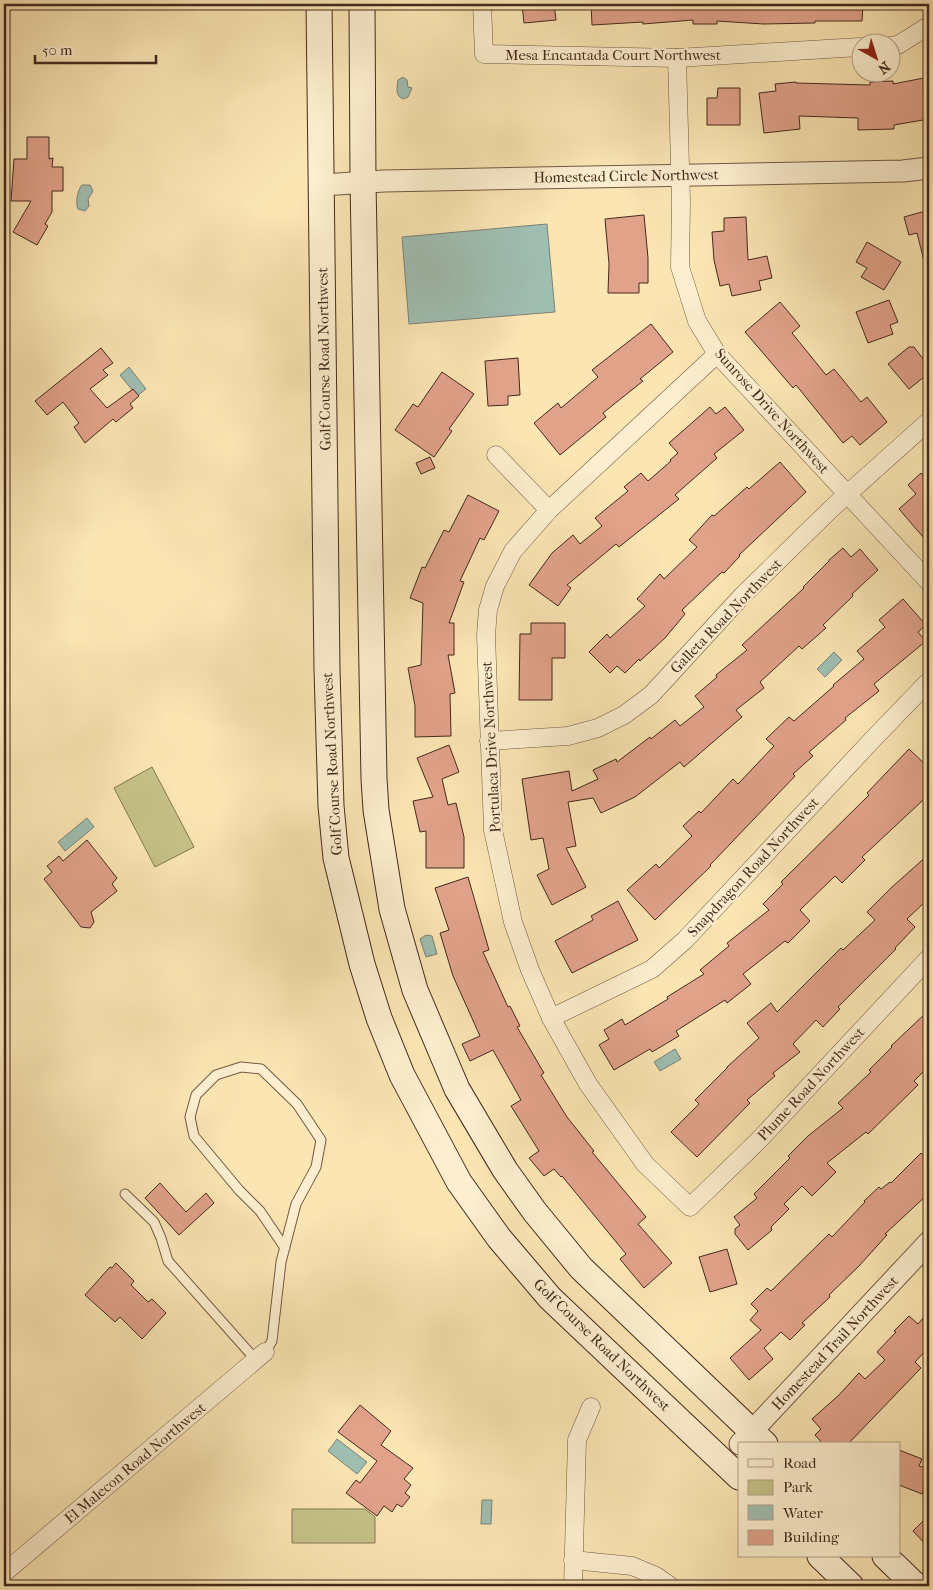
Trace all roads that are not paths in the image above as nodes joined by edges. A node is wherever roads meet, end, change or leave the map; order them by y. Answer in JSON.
{"nodes":[{"id":1,"x":319,"y":4,"type":"edge"},
{"id":2,"x":362,"y":4,"type":"edge"},
{"id":3,"x":482,"y":4,"type":"edge"},
{"id":4,"x":925,"y":28,"type":"dead end"},
{"id":5,"x":900,"y":44,"type":"edge"},
{"id":6,"x":850,"y":49,"type":"edge"},
{"id":7,"x":677,"y":58,"type":"junction"},
{"id":8,"x":929,"y":168,"type":"edge"},
{"id":9,"x":680,"y":176,"type":"junction"},
{"id":10,"x":363,"y":182,"type":"junction"},
{"id":11,"x":322,"y":185,"type":"junction"},
{"id":12,"x":717,"y":354,"type":"junction"},
{"id":13,"x":929,"y":421,"type":"edge"},
{"id":14,"x":496,"y":455,"type":"dead end"},
{"id":15,"x":847,"y":493,"type":"junction"},
{"id":16,"x":549,"y":510,"type":"junction"},
{"id":17,"x":929,"y":582,"type":"edge"},
{"id":18,"x":929,"y":681,"type":"edge"},
{"id":19,"x":489,"y":741,"type":"junction"},
{"id":20,"x":929,"y":958,"type":"edge"},
{"id":21,"x":551,"y":1018,"type":"junction"},
{"id":22,"x":124,"y":1194,"type":"dead end"},
{"id":23,"x":690,"y":1207,"type":"joint"},
{"id":24,"x":929,"y":1242,"type":"edge"},
{"id":25,"x":285,"y":1248,"type":"junction"},
{"id":26,"x":261,"y":1356,"type":"junction"},
{"id":27,"x":591,"y":1407,"type":"dead end"},
{"id":28,"x":750,"y":1442,"type":"edge"},
{"id":29,"x":738,"y":1444,"type":"edge"},
{"id":30,"x":738,"y":1446,"type":"edge"},
{"id":31,"x":822,"y":1558,"type":"edge"},
{"id":32,"x":887,"y":1558,"type":"edge"},
{"id":33,"x":573,"y":1560,"type":"junction"},
{"id":34,"x":4,"y":1573,"type":"edge"},
{"id":35,"x":573,"y":1586,"type":"edge"},
{"id":36,"x":670,"y":1586,"type":"edge"},
{"id":37,"x":851,"y":1586,"type":"edge"},
{"id":38,"x":916,"y":1586,"type":"edge"}],
"edges":[{"from":1,"to":11,"type":"main road","name":"Golf Course Road Northwest"},
{"from":2,"to":10,"type":"main road"},
{"from":3,"to":7,"type":"street","name":"Mesa Encantada Court Northwest"},
{"from":4,"to":5,"type":"street"},
{"from":6,"to":7,"type":"street","name":"Mesa Encantada Court Northwest"},
{"from":7,"to":9,"type":"street","name":"Sunrose Drive Northwest"},
{"from":8,"to":9,"type":"street","name":"Homestead Circle Northwest"},
{"from":9,"to":10,"type":"street","name":"Homestead Circle Northwest"},
{"from":9,"to":12,"type":"street","name":"Sunrose Drive Northwest"},
{"from":10,"to":11,"type":"street","name":"Homestead Circle Northwest"},
{"from":10,"to":29,"type":"main road"},
{"from":11,"to":30,"type":"main road","name":"Golf Course Road Northwest"},
{"from":12,"to":15,"type":"street","name":"Sunrose Drive Northwest"},
{"from":12,"to":16,"type":"street","name":"Portulaca Drive Northwest"},
{"from":13,"to":15,"type":"street","name":"Galleta Road Northwest"},
{"from":14,"to":16,"type":"street"},
{"from":15,"to":17,"type":"street","name":"Sunrose Drive Northwest"},
{"from":15,"to":19,"type":"street","name":"Galleta Road Northwest"},
{"from":16,"to":19,"type":"street","name":"Portulaca Drive Northwest"},
{"from":18,"to":21,"type":"street","name":"Snapdragon Road Northwest"},
{"from":19,"to":21,"type":"street","name":"Portulaca Drive Northwest"},
{"from":20,"to":23,"type":"street","name":"Plume Road Northwest"},
{"from":21,"to":23,"type":"street","name":"Portulaca Drive Northwest"},
{"from":22,"to":26,"type":"lane"},
{"from":24,"to":28,"type":"street","name":"Homestead Trail Northwest"},
{"from":25,"to":25,"type":"lane"},
{"from":25,"to":26,"type":"lane"},
{"from":26,"to":34,"type":"street","name":"El Malecon Road Northwest"},
{"from":27,"to":33,"type":"street"},
{"from":31,"to":37,"type":"main road"},
{"from":32,"to":38,"type":"main road"},
{"from":33,"to":35,"type":"street"},
{"from":33,"to":36,"type":"street"}]}
